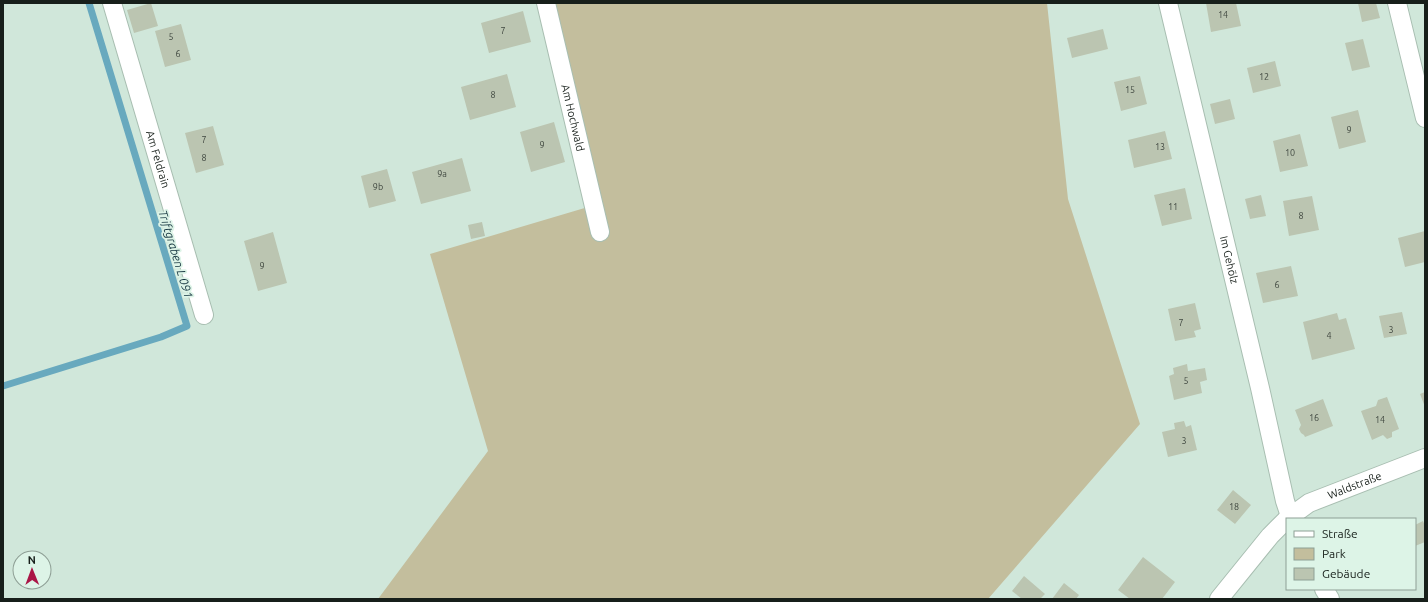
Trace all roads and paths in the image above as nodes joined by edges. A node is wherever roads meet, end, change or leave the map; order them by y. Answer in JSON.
{"nodes":[{"id":1,"x":112,"y":3,"type":"edge"},
{"id":2,"x":546,"y":3,"type":"edge"},
{"id":3,"x":1168,"y":3,"type":"edge"},
{"id":4,"x":1397,"y":3,"type":"edge"},
{"id":5,"x":1425,"y":118,"type":"edge"},
{"id":6,"x":600,"y":232,"type":"dead end"},
{"id":7,"x":204,"y":315,"type":"dead end"},
{"id":8,"x":1425,"y":458,"type":"edge"},
{"id":9,"x":1289,"y":518,"type":"edge"},
{"id":10,"x":1286,"y":521,"type":"edge"},
{"id":11,"x":1325,"y":590,"type":"edge"},
{"id":12,"x":1219,"y":599,"type":"edge"},
{"id":13,"x":1330,"y":599,"type":"edge"}],
"edges":[{"from":1,"to":7,"type":"street","name":"Am Feldrain"},
{"from":2,"to":6,"type":"street","name":"Am Hochwald"},
{"from":3,"to":9,"type":"street","name":"Im Gehölz"},
{"from":4,"to":5,"type":"street"},
{"from":8,"to":9,"type":"street","name":"Waldstraße"},
{"from":10,"to":12,"type":"street","name":"Waldstraße"},
{"from":11,"to":13,"type":"street"}]}
